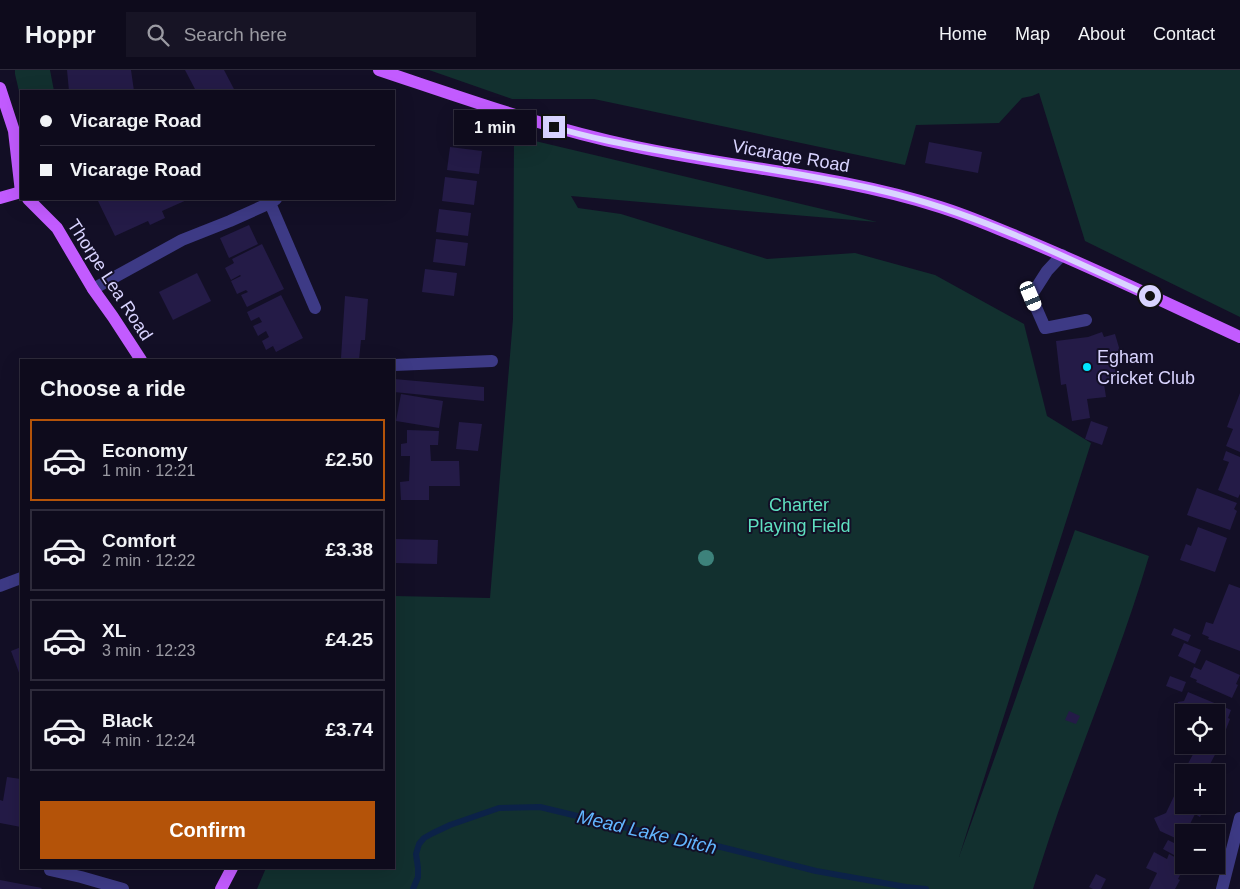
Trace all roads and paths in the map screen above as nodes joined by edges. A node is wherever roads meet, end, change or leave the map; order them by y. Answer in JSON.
{"nodes":[{"id":1,"x":379,"y":70,"type":"edge"},
{"id":2,"x":0,"y":88,"type":"edge"},
{"id":3,"x":20,"y":183,"type":"edge"},
{"id":4,"x":20,"y":192,"type":"edge"},
{"id":5,"x":0,"y":198,"type":"edge"},
{"id":6,"x":29,"y":200,"type":"edge"},
{"id":7,"x":273,"y":201,"type":"edge"},
{"id":8,"x":1062,"y":255,"type":"junction"},
{"id":9,"x":93,"y":289,"type":"junction"},
{"id":10,"x":315,"y":308,"type":"dead end"},
{"id":11,"x":1086,"y":320,"type":"dead end"},
{"id":12,"x":1240,"y":337,"type":"edge"},
{"id":13,"x":140,"y":359,"type":"edge"},
{"id":14,"x":492,"y":361,"type":"dead end"},
{"id":15,"x":395,"y":365,"type":"edge"},
{"id":16,"x":20,"y":578,"type":"edge"},
{"id":17,"x":0,"y":586,"type":"edge"},
{"id":18,"x":1240,"y":818,"type":"edge"},
{"id":19,"x":231,"y":869,"type":"edge"},
{"id":20,"x":50,"y":870,"type":"dead end"},
{"id":21,"x":105,"y":887,"type":"edge"},
{"id":22,"x":123,"y":889,"type":"edge"},
{"id":23,"x":221,"y":889,"type":"edge"},
{"id":24,"x":1222,"y":889,"type":"edge"}],
"edges":[{"from":1,"to":8,"type":"main road","name":"Vicarage Road"},
{"from":2,"to":3,"type":"main road"},
{"from":4,"to":5,"type":"main road"},
{"from":6,"to":9,"type":"main road","name":"Thorpe Lea Road"},
{"from":7,"to":9,"type":"street"},
{"from":7,"to":10,"type":"street"},
{"from":8,"to":11,"type":"street"},
{"from":8,"to":12,"type":"main road","name":"Vicarage Road"},
{"from":9,"to":13,"type":"main road","name":"Thorpe Lea Road"},
{"from":14,"to":15,"type":"street"},
{"from":16,"to":17,"type":"street"},
{"from":18,"to":24,"type":"street"},
{"from":19,"to":23,"type":"main road"},
{"from":20,"to":21,"type":"street"},
{"from":21,"to":22,"type":"street"}]}
